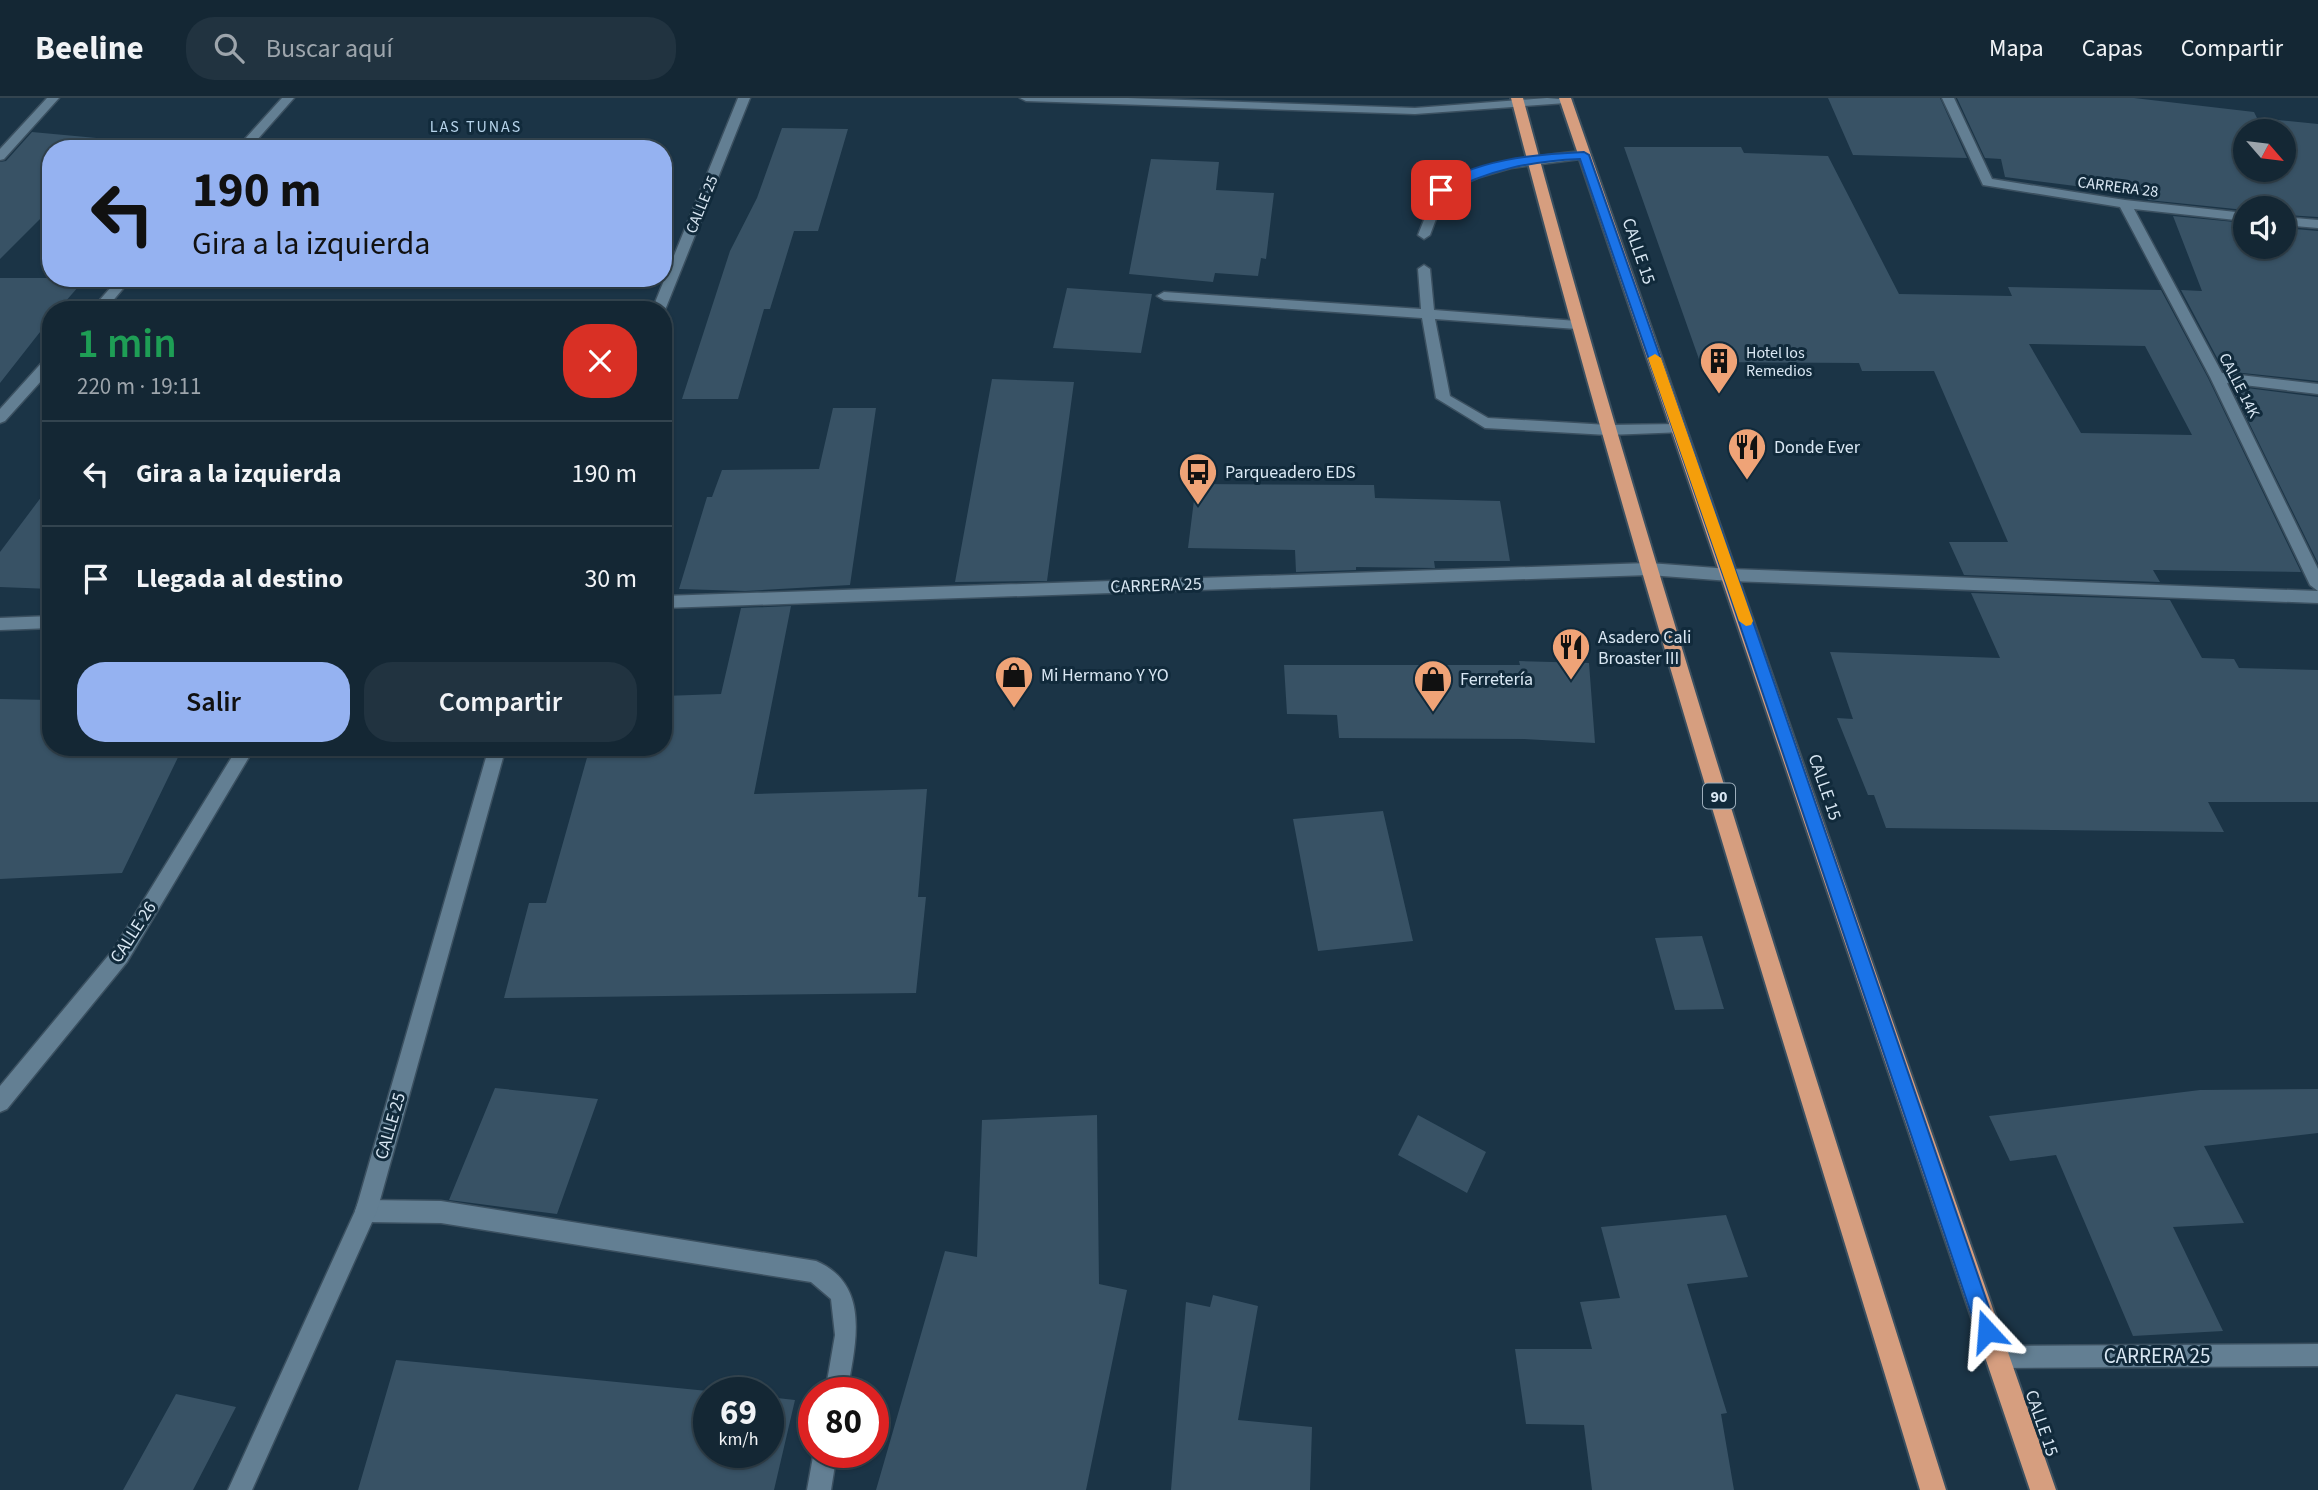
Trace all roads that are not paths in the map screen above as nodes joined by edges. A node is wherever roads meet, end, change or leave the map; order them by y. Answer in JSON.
{"nodes":[{"id":1,"x":53,"y":98,"type":"edge"},
{"id":2,"x":288,"y":98,"type":"edge"},
{"id":3,"x":744,"y":98,"type":"edge"},
{"id":4,"x":1026,"y":98,"type":"edge"},
{"id":5,"x":1948,"y":98,"type":"edge"},
{"id":6,"x":1565,"y":99,"type":"edge"},
{"id":7,"x":1117,"y":100,"type":"edge"},
{"id":8,"x":1518,"y":100,"type":"edge"},
{"id":9,"x":250,"y":140,"type":"edge"},
{"id":10,"x":1584,"y":155,"type":"junction"},
{"id":11,"x":0,"y":156,"type":"edge"},
{"id":12,"x":1533,"y":158,"type":"junction"},
{"id":13,"x":2125,"y":204,"type":"junction"},
{"id":14,"x":2233,"y":216,"type":"edge"},
{"id":15,"x":2296,"y":222,"type":"edge"},
{"id":16,"x":2318,"y":224,"type":"edge"},
{"id":17,"x":1424,"y":235,"type":"dead end"},
{"id":18,"x":1424,"y":269,"type":"dead end"},
{"id":19,"x":672,"y":275,"type":"edge"},
{"id":20,"x":117,"y":287,"type":"edge"},
{"id":21,"x":1164,"y":296,"type":"dead end"},
{"id":22,"x":105,"y":301,"type":"edge"},
{"id":23,"x":1428,"y":314,"type":"junction"},
{"id":24,"x":1577,"y":325,"type":"junction"},
{"id":25,"x":42,"y":371,"type":"edge"},
{"id":26,"x":2217,"y":377,"type":"junction"},
{"id":27,"x":2318,"y":389,"type":"edge"},
{"id":28,"x":0,"y":418,"type":"edge"},
{"id":29,"x":1679,"y":429,"type":"junction"},
{"id":30,"x":1608,"y":430,"type":"junction"},
{"id":31,"x":1649,"y":569,"type":"junction"},
{"id":32,"x":1730,"y":575,"type":"junction"},
{"id":33,"x":2318,"y":585,"type":"edge"},
{"id":34,"x":2318,"y":597,"type":"edge"},
{"id":35,"x":672,"y":602,"type":"edge"},
{"id":36,"x":42,"y":622,"type":"edge"},
{"id":37,"x":0,"y":624,"type":"edge"},
{"id":38,"x":242,"y":756,"type":"edge"},
{"id":39,"x":495,"y":756,"type":"edge"},
{"id":40,"x":0,"y":1102,"type":"edge"},
{"id":41,"x":366,"y":1211,"type":"junction"},
{"id":42,"x":2318,"y":1355,"type":"edge"},
{"id":43,"x":1996,"y":1357,"type":"junction"},
{"id":44,"x":839,"y":1377,"type":"edge"},
{"id":45,"x":822,"y":1468,"type":"edge"},
{"id":46,"x":240,"y":1490,"type":"edge"},
{"id":47,"x":819,"y":1490,"type":"edge"},
{"id":48,"x":1933,"y":1490,"type":"edge"},
{"id":49,"x":2043,"y":1490,"type":"edge"}],
"edges":[{"from":1,"to":11,"type":"street"},
{"from":2,"to":9,"type":"street"},
{"from":3,"to":19,"type":"street","name":"CALLE 25"},
{"from":4,"to":7,"type":"street"},
{"from":5,"to":13,"type":"street","name":"CARRERA 28"},
{"from":6,"to":8,"type":"street"},
{"from":6,"to":10,"type":"highway","name":"CALLE 15"},
{"from":7,"to":8,"type":"street"},
{"from":8,"to":12,"type":"highway","number":"90"},
{"from":10,"to":12,"type":"street"},
{"from":10,"to":29,"type":"highway","name":"CALLE 15"},
{"from":12,"to":17,"type":"street"},
{"from":12,"to":24,"type":"highway","number":"90"},
{"from":13,"to":14,"type":"street","name":"CARRERA 28"},
{"from":13,"to":26,"type":"street","name":"CALLE 14K"},
{"from":15,"to":16,"type":"street"},
{"from":18,"to":23,"type":"street"},
{"from":20,"to":22,"type":"street"},
{"from":21,"to":23,"type":"street"},
{"from":23,"to":24,"type":"street"},
{"from":23,"to":30,"type":"street"},
{"from":24,"to":30,"type":"highway","number":"90"},
{"from":25,"to":28,"type":"street"},
{"from":26,"to":27,"type":"street"},
{"from":26,"to":33,"type":"street","name":"CALLE 14K"},
{"from":29,"to":30,"type":"street"},
{"from":29,"to":32,"type":"highway","name":"CALLE 15"},
{"from":30,"to":31,"type":"highway","number":"90"},
{"from":31,"to":32,"type":"street","name":"CARRERA 25"},
{"from":31,"to":35,"type":"street","name":"CARRERA 25"},
{"from":31,"to":48,"type":"highway","number":"90"},
{"from":32,"to":34,"type":"street","name":"CARRERA 25"},
{"from":32,"to":43,"type":"highway","name":"CALLE 15"},
{"from":36,"to":37,"type":"street"},
{"from":38,"to":40,"type":"street","name":"CALLE 26"},
{"from":39,"to":41,"type":"street","name":"CALLE 25"},
{"from":41,"to":44,"type":"street"},
{"from":41,"to":46,"type":"street","name":"CALLE 25"},
{"from":42,"to":43,"type":"street","name":"CARRERA 25"},
{"from":43,"to":49,"type":"highway","name":"CALLE 15"},
{"from":45,"to":47,"type":"street"}]}
